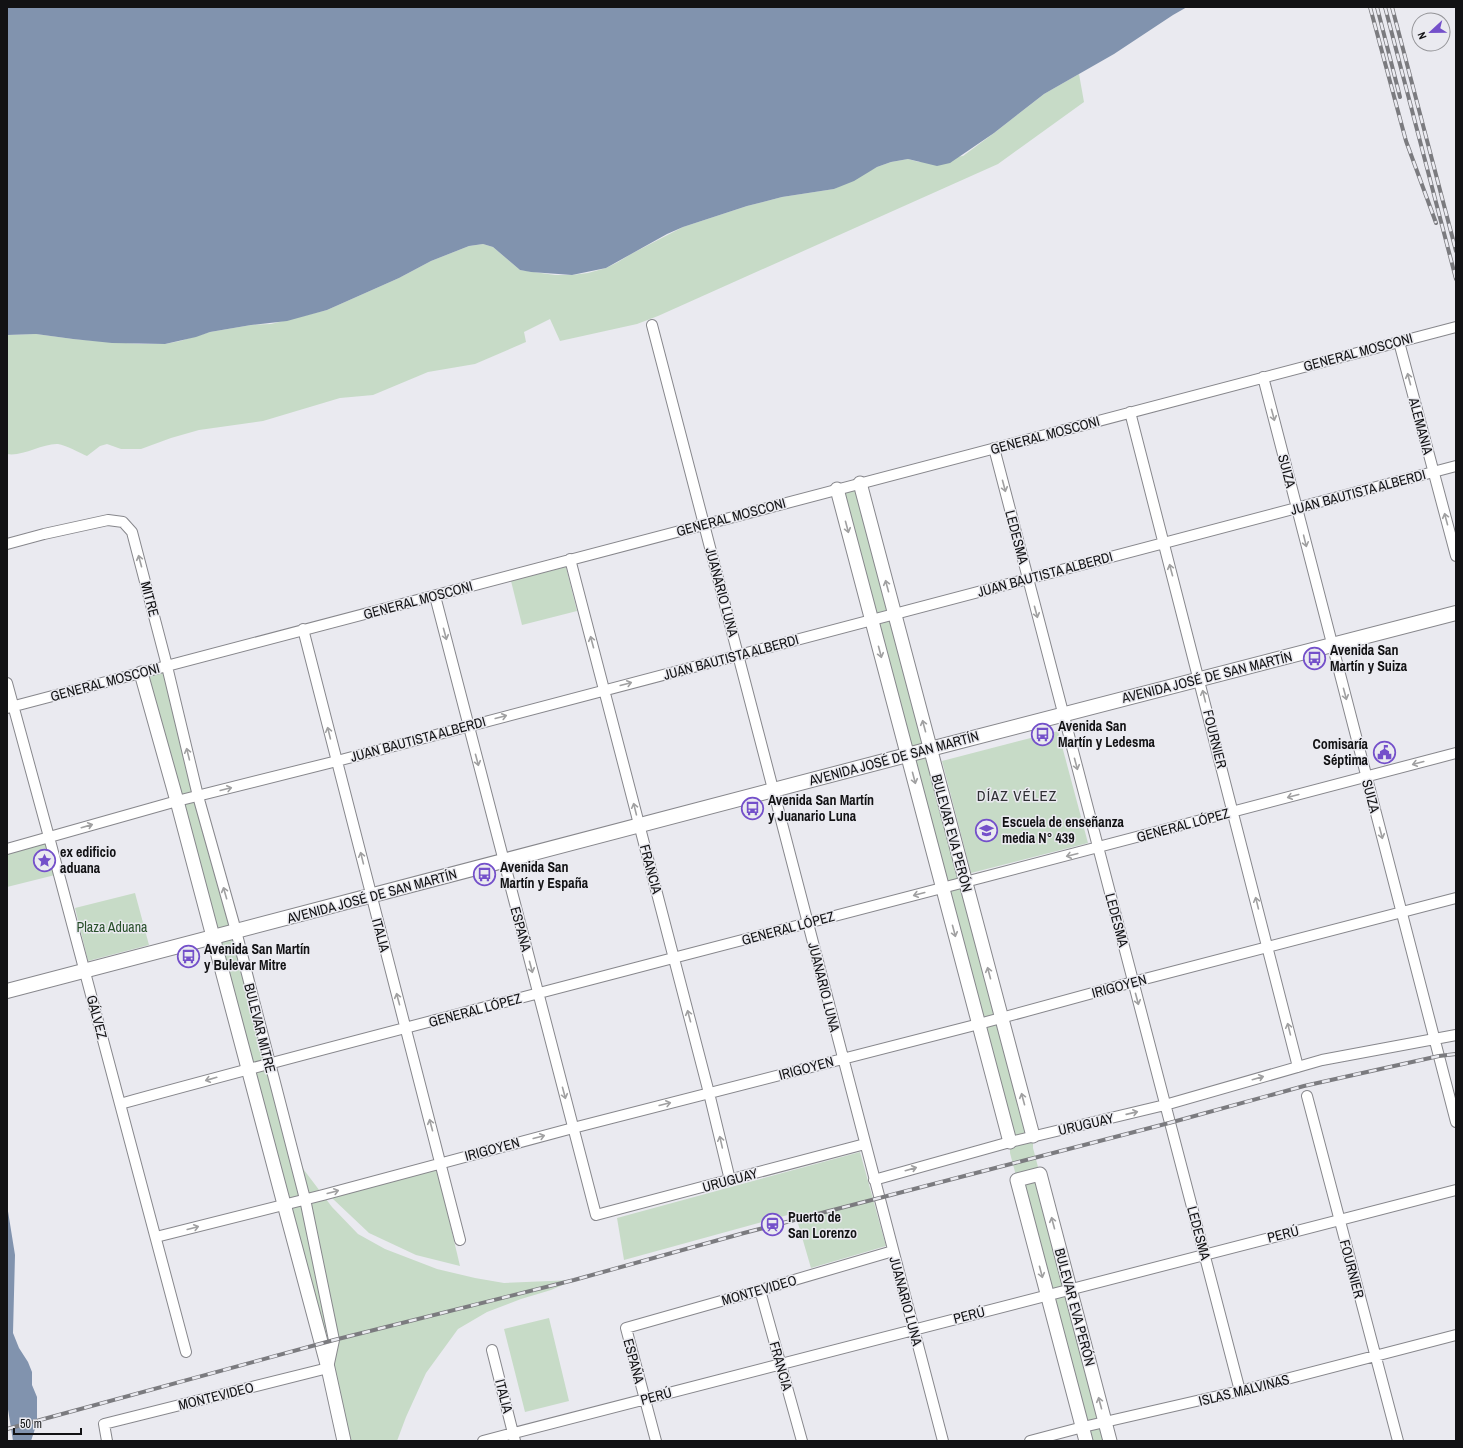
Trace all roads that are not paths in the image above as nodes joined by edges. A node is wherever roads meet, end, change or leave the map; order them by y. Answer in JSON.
{"nodes":[{"id":1,"x":652,"y":325,"type":"dead end"},
{"id":2,"x":1456,"y":327,"type":"edge"},
{"id":3,"x":1399,"y":342,"type":"junction"},
{"id":4,"x":1263,"y":377,"type":"junction"},
{"id":5,"x":1130,"y":412,"type":"junction"},
{"id":6,"x":994,"y":448,"type":"junction"},
{"id":7,"x":1456,"y":466,"type":"edge"},
{"id":8,"x":1434,"y":472,"type":"junction"},
{"id":9,"x":860,"y":483,"type":"junction"},
{"id":10,"x":837,"y":489,"type":"junction"},
{"id":11,"x":1297,"y":508,"type":"junction"},
{"id":12,"x":704,"y":524,"type":"junction"},
{"id":13,"x":1164,"y":543,"type":"junction"},
{"id":14,"x":7,"y":544,"type":"edge"},
{"id":15,"x":1456,"y":556,"type":"edge"},
{"id":16,"x":570,"y":559,"type":"junction"},
{"id":17,"x":1028,"y":579,"type":"junction"},
{"id":18,"x":435,"y":596,"type":"junction"},
{"id":19,"x":1456,"y":613,"type":"edge"},
{"id":20,"x":894,"y":614,"type":"junction"},
{"id":21,"x":872,"y":619,"type":"junction"},
{"id":22,"x":303,"y":629,"type":"junction"},
{"id":23,"x":1332,"y":645,"type":"junction"},
{"id":24,"x":739,"y":655,"type":"junction"},
{"id":25,"x":167,"y":666,"type":"junction"},
{"id":26,"x":141,"y":673,"type":"junction"},
{"id":27,"x":1200,"y":679,"type":"junction"},
{"id":28,"x":7,"y":683,"type":"edge"},
{"id":29,"x":605,"y":690,"type":"junction"},
{"id":30,"x":10,"y":707,"type":"edge"},
{"id":31,"x":1063,"y":714,"type":"junction"},
{"id":32,"x":468,"y":726,"type":"junction"},
{"id":33,"x":930,"y":749,"type":"junction"},
{"id":34,"x":1456,"y":753,"type":"edge"},
{"id":35,"x":908,"y":755,"type":"junction"},
{"id":36,"x":337,"y":761,"type":"junction"},
{"id":37,"x":1366,"y":777,"type":"junction"},
{"id":38,"x":774,"y":790,"type":"junction"},
{"id":39,"x":198,"y":796,"type":"junction"},
{"id":40,"x":177,"y":801,"type":"junction"},
{"id":41,"x":1233,"y":812,"type":"junction"},
{"id":42,"x":639,"y":826,"type":"junction"},
{"id":43,"x":49,"y":837,"type":"junction"},
{"id":44,"x":1098,"y":848,"type":"junction"},
{"id":45,"x":7,"y":849,"type":"edge"},
{"id":46,"x":504,"y":861,"type":"junction"},
{"id":47,"x":965,"y":882,"type":"junction"},
{"id":48,"x":942,"y":887,"type":"junction"},
{"id":49,"x":371,"y":896,"type":"junction"},
{"id":50,"x":1456,"y":898,"type":"edge"},
{"id":51,"x":1402,"y":912,"type":"junction"},
{"id":52,"x":808,"y":923,"type":"junction"},
{"id":53,"x":236,"y":931,"type":"junction"},
{"id":54,"x":212,"y":937,"type":"junction"},
{"id":55,"x":1268,"y":947,"type":"junction"},
{"id":56,"x":674,"y":958,"type":"junction"},
{"id":57,"x":85,"y":971,"type":"junction"},
{"id":58,"x":1133,"y":982,"type":"junction"},
{"id":59,"x":7,"y":991,"type":"edge"},
{"id":60,"x":538,"y":993,"type":"junction"},
{"id":61,"x":1001,"y":1017,"type":"junction"},
{"id":62,"x":978,"y":1024,"type":"junction"},
{"id":63,"x":406,"y":1029,"type":"junction"},
{"id":64,"x":1456,"y":1035,"type":"edge"},
{"id":65,"x":1435,"y":1039,"type":"junction"},
{"id":66,"x":842,"y":1058,"type":"junction"},
{"id":67,"x":269,"y":1064,"type":"junction"},
{"id":68,"x":1298,"y":1067,"type":"junction"},
{"id":69,"x":248,"y":1068,"type":"junction"},
{"id":70,"x":709,"y":1093,"type":"junction"},
{"id":71,"x":1307,"y":1096,"type":"dead end"},
{"id":72,"x":120,"y":1104,"type":"junction"},
{"id":73,"x":1165,"y":1105,"type":"junction"},
{"id":74,"x":1456,"y":1122,"type":"edge"},
{"id":75,"x":573,"y":1128,"type":"junction"},
{"id":76,"x":1033,"y":1136,"type":"junction"},
{"id":77,"x":1010,"y":1142,"type":"junction"},
{"id":78,"x":864,"y":1144,"type":"junction"},
{"id":79,"x":440,"y":1163,"type":"junction"},
{"id":80,"x":730,"y":1180,"type":"junction"},
{"id":81,"x":874,"y":1180,"type":"junction"},
{"id":82,"x":1456,"y":1190,"type":"edge"},
{"id":83,"x":305,"y":1199,"type":"junction"},
{"id":84,"x":284,"y":1204,"type":"junction"},
{"id":85,"x":596,"y":1215,"type":"joint"},
{"id":86,"x":1339,"y":1220,"type":"junction"},
{"id":87,"x":156,"y":1237,"type":"junction"},
{"id":88,"x":460,"y":1240,"type":"dead end"},
{"id":89,"x":892,"y":1250,"type":"junction"},
{"id":90,"x":1204,"y":1255,"type":"junction"},
{"id":91,"x":760,"y":1290,"type":"junction"},
{"id":92,"x":1070,"y":1290,"type":"junction"},
{"id":93,"x":1048,"y":1295,"type":"junction"},
{"id":94,"x":626,"y":1328,"type":"joint"},
{"id":95,"x":913,"y":1330,"type":"junction"},
{"id":96,"x":1456,"y":1335,"type":"edge"},
{"id":97,"x":492,"y":1350,"type":"dead end"},
{"id":98,"x":186,"y":1352,"type":"dead end"},
{"id":99,"x":1375,"y":1356,"type":"junction"},
{"id":100,"x":781,"y":1364,"type":"junction"},
{"id":101,"x":328,"y":1368,"type":"junction"},
{"id":102,"x":1240,"y":1391,"type":"junction"},
{"id":103,"x":644,"y":1399,"type":"junction"},
{"id":104,"x":1105,"y":1422,"type":"junction"},
{"id":105,"x":1082,"y":1427,"type":"junction"},
{"id":106,"x":514,"y":1437,"type":"edge"},
{"id":107,"x":107,"y":1441,"type":"edge"},
{"id":108,"x":344,"y":1441,"type":"edge"},
{"id":109,"x":483,"y":1441,"type":"edge"},
{"id":110,"x":656,"y":1441,"type":"edge"},
{"id":111,"x":802,"y":1441,"type":"edge"},
{"id":112,"x":943,"y":1441,"type":"edge"},
{"id":113,"x":1030,"y":1441,"type":"edge"},
{"id":114,"x":1086,"y":1441,"type":"edge"},
{"id":115,"x":1110,"y":1441,"type":"edge"},
{"id":116,"x":1398,"y":1441,"type":"edge"}],
"edges":[{"from":1,"to":12,"type":"street","name":"JUANARIO LUNA"},
{"from":2,"to":3,"type":"street","name":"GENERAL MOSCONI"},
{"from":3,"to":4,"type":"street","name":"GENERAL MOSCONI"},
{"from":8,"to":3,"type":"street","name":"ALEMANIA","one_way":true},
{"from":4,"to":5,"type":"street","name":"GENERAL MOSCONI"},
{"from":4,"to":11,"type":"street","name":"SUIZA","one_way":true},
{"from":5,"to":6,"type":"street","name":"GENERAL MOSCONI"},
{"from":5,"to":13,"type":"street","name":"FOURNIER"},
{"from":6,"to":9,"type":"street","name":"GENERAL MOSCONI"},
{"from":6,"to":17,"type":"street","name":"LEDESMA","one_way":true},
{"from":7,"to":8,"type":"street","name":"JUAN BAUTISTA ALBERDI"},
{"from":8,"to":11,"type":"street","name":"JUAN BAUTISTA ALBERDI"},
{"from":15,"to":8,"type":"street","name":"ALEMANIA","one_way":true},
{"from":9,"to":10,"type":"street","name":"GENERAL MOSCONI"},
{"from":20,"to":9,"type":"street","name":"BULEVAR EVA PERÓN","one_way":true},
{"from":10,"to":12,"type":"street","name":"GENERAL MOSCONI"},
{"from":10,"to":21,"type":"street","name":"BULEVAR EVA PERÓN","one_way":true},
{"from":11,"to":13,"type":"street","name":"JUAN BAUTISTA ALBERDI"},
{"from":11,"to":23,"type":"street","name":"SUIZA","one_way":true},
{"from":12,"to":16,"type":"street","name":"GENERAL MOSCONI"},
{"from":12,"to":24,"type":"street","name":"JUANARIO LUNA"},
{"from":13,"to":17,"type":"street","name":"JUAN BAUTISTA ALBERDI"},
{"from":27,"to":13,"type":"street","name":"FOURNIER","one_way":true},
{"from":25,"to":14,"type":"street","name":"MITRE","one_way":true},
{"from":16,"to":18,"type":"street","name":"GENERAL MOSCONI"},
{"from":29,"to":16,"type":"street","name":"FRANCIA","one_way":true},
{"from":17,"to":20,"type":"street","name":"JUAN BAUTISTA ALBERDI"},
{"from":17,"to":31,"type":"street","name":"LEDESMA","one_way":true},
{"from":18,"to":22,"type":"street","name":"GENERAL MOSCONI"},
{"from":18,"to":32,"type":"street","name":"ESPAÑA","one_way":true},
{"from":19,"to":23,"type":"main road","name":"AVENIDA JOSÉ DE SAN MARTÍN"},
{"from":20,"to":21,"type":"street","name":"JUAN BAUTISTA ALBERDI"},
{"from":33,"to":20,"type":"street","name":"BULEVAR EVA PERÓN","one_way":true},
{"from":21,"to":24,"type":"street","name":"JUAN BAUTISTA ALBERDI"},
{"from":21,"to":35,"type":"street","name":"BULEVAR EVA PERÓN","one_way":true},
{"from":22,"to":25,"type":"street","name":"GENERAL MOSCONI"},
{"from":36,"to":22,"type":"street","name":"ITALIA","one_way":true},
{"from":23,"to":27,"type":"main road","name":"AVENIDA JOSÉ DE SAN MARTÍN"},
{"from":23,"to":37,"type":"street","name":"SUIZA","one_way":true},
{"from":29,"to":24,"type":"street","name":"JUAN BAUTISTA ALBERDI","one_way":true},
{"from":24,"to":38,"type":"street","name":"JUANARIO LUNA"},
{"from":25,"to":26,"type":"street","name":"GENERAL MOSCONI"},
{"from":39,"to":25,"type":"street","name":"BULEVAR MITRE","one_way":true},
{"from":26,"to":30,"type":"street","name":"GENERAL MOSCONI"},
{"from":26,"to":40,"type":"street","name":"BULEVAR MITRE"},
{"from":27,"to":31,"type":"main road","name":"AVENIDA JOSÉ DE SAN MARTÍN"},
{"from":41,"to":27,"type":"street","name":"FOURNIER","one_way":true},
{"from":28,"to":30,"type":"street","name":"GÁLVEZ"},
{"from":32,"to":29,"type":"street","name":"JUAN BAUTISTA ALBERDI","one_way":true},
{"from":42,"to":29,"type":"street","name":"FRANCIA","one_way":true},
{"from":30,"to":43,"type":"street","name":"GÁLVEZ"},
{"from":31,"to":33,"type":"main road","name":"AVENIDA JOSÉ DE SAN MARTÍN"},
{"from":31,"to":44,"type":"street","name":"LEDESMA","one_way":true},
{"from":32,"to":36,"type":"street","name":"JUAN BAUTISTA ALBERDI"},
{"from":32,"to":46,"type":"street","name":"ESPAÑA","one_way":true},
{"from":33,"to":35,"type":"main road","name":"AVENIDA JOSÉ DE SAN MARTÍN"},
{"from":33,"to":47,"type":"street","name":"BULEVAR EVA PERÓN"},
{"from":34,"to":37,"type":"street","name":"GENERAL LÓPEZ","one_way":true},
{"from":35,"to":38,"type":"main road","name":"AVENIDA JOSÉ DE SAN MARTÍN"},
{"from":35,"to":48,"type":"street","name":"BULEVAR EVA PERÓN","one_way":true},
{"from":39,"to":36,"type":"street","name":"JUAN BAUTISTA ALBERDI","one_way":true},
{"from":49,"to":36,"type":"street","name":"ITALIA","one_way":true},
{"from":37,"to":41,"type":"street","name":"GENERAL LÓPEZ","one_way":true},
{"from":37,"to":51,"type":"street","name":"SUIZA","one_way":true},
{"from":38,"to":42,"type":"main road","name":"AVENIDA JOSÉ DE SAN MARTÍN"},
{"from":38,"to":52,"type":"street","name":"JUANARIO LUNA"},
{"from":39,"to":40,"type":"street","name":"JUAN BAUTISTA ALBERDI"},
{"from":53,"to":39,"type":"street","name":"BULEVAR MITRE","one_way":true},
{"from":43,"to":40,"type":"street","name":"JUAN BAUTISTA ALBERDI","one_way":true},
{"from":40,"to":54,"type":"street","name":"BULEVAR MITRE"},
{"from":41,"to":44,"type":"street","name":"GENERAL LÓPEZ"},
{"from":55,"to":41,"type":"street","name":"FOURNIER","one_way":true},
{"from":42,"to":46,"type":"main road","name":"AVENIDA JOSÉ DE SAN MARTÍN"},
{"from":42,"to":56,"type":"street","name":"FRANCIA"},
{"from":43,"to":45,"type":"street","name":"JUAN BAUTISTA ALBERDI"},
{"from":43,"to":57,"type":"street","name":"GÁLVEZ"},
{"from":44,"to":47,"type":"street","name":"GENERAL LÓPEZ","one_way":true},
{"from":44,"to":58,"type":"street","name":"LEDESMA"},
{"from":46,"to":49,"type":"main road","name":"AVENIDA JOSÉ DE SAN MARTÍN"},
{"from":46,"to":60,"type":"street","name":"ESPAÑA","one_way":true},
{"from":47,"to":48,"type":"street","name":"GENERAL LÓPEZ"},
{"from":61,"to":47,"type":"street","name":"BULEVAR EVA PERÓN","one_way":true},
{"from":48,"to":52,"type":"street","name":"GENERAL LÓPEZ","one_way":true},
{"from":48,"to":62,"type":"street","name":"BULEVAR EVA PERÓN","one_way":true},
{"from":49,"to":53,"type":"main road","name":"AVENIDA JOSÉ DE SAN MARTÍN"},
{"from":63,"to":49,"type":"street","name":"ITALIA","one_way":true},
{"from":50,"to":51,"type":"street","name":"IRIGOYEN"},
{"from":51,"to":55,"type":"street","name":"IRIGOYEN"},
{"from":51,"to":65,"type":"street","name":"SUIZA"},
{"from":52,"to":56,"type":"street","name":"GENERAL LÓPEZ"},
{"from":52,"to":66,"type":"street","name":"JUANARIO LUNA"},
{"from":53,"to":54,"type":"main road","name":"AVENIDA JOSÉ DE SAN MARTÍN"},
{"from":53,"to":67,"type":"street","name":"BULEVAR MITRE"},
{"from":54,"to":57,"type":"main road","name":"AVENIDA JOSÉ DE SAN MARTÍN"},
{"from":54,"to":69,"type":"street","name":"BULEVAR MITRE"},
{"from":55,"to":58,"type":"street","name":"IRIGOYEN"},
{"from":68,"to":55,"type":"street","name":"FOURNIER","one_way":true},
{"from":56,"to":60,"type":"street","name":"GENERAL LÓPEZ"},
{"from":70,"to":56,"type":"street","name":"FRANCIA","one_way":true},
{"from":57,"to":59,"type":"main road","name":"AVENIDA JOSÉ DE SAN MARTÍN"},
{"from":57,"to":72,"type":"street","name":"GÁLVEZ"},
{"from":58,"to":61,"type":"street","name":"IRIGOYEN"},
{"from":58,"to":73,"type":"street","name":"LEDESMA","one_way":true},
{"from":60,"to":63,"type":"street","name":"GENERAL LÓPEZ"},
{"from":60,"to":75,"type":"street","name":"ESPAÑA","one_way":true},
{"from":61,"to":62,"type":"street","name":"IRIGOYEN"},
{"from":76,"to":61,"type":"street","name":"BULEVAR EVA PERÓN","one_way":true},
{"from":62,"to":66,"type":"street","name":"IRIGOYEN"},
{"from":62,"to":77,"type":"street","name":"BULEVAR EVA PERÓN"},
{"from":63,"to":67,"type":"street","name":"GENERAL LÓPEZ"},
{"from":79,"to":63,"type":"street","name":"ITALIA","one_way":true},
{"from":64,"to":65,"type":"street"},
{"from":65,"to":68,"type":"street","name":"URUGUAY"},
{"from":65,"to":74,"type":"street","name":"SUIZA"},
{"from":66,"to":70,"type":"street","name":"IRIGOYEN"},
{"from":66,"to":78,"type":"street","name":"JUANARIO LUNA"},
{"from":67,"to":69,"type":"street","name":"GENERAL LÓPEZ"},
{"from":67,"to":83,"type":"street","name":"BULEVAR MITRE"},
{"from":73,"to":68,"type":"street","name":"URUGUAY","one_way":true},
{"from":69,"to":72,"type":"street","name":"GENERAL LÓPEZ","one_way":true},
{"from":69,"to":84,"type":"street","name":"BULEVAR MITRE"},
{"from":75,"to":70,"type":"street","name":"IRIGOYEN","one_way":true},
{"from":80,"to":70,"type":"street","name":"FRANCIA","one_way":true},
{"from":71,"to":86,"type":"street","name":"FOURNIER"},
{"from":72,"to":87,"type":"street","name":"GÁLVEZ"},
{"from":76,"to":73,"type":"street","name":"URUGUAY","one_way":true},
{"from":73,"to":90,"type":"street","name":"LEDESMA"},
{"from":79,"to":75,"type":"street","name":"IRIGOYEN","one_way":true},
{"from":75,"to":85,"type":"street","name":"ESPAÑA"},
{"from":76,"to":77,"type":"street","name":"URUGUAY"},
{"from":81,"to":77,"type":"street","name":"URUGUAY","one_way":true},
{"from":78,"to":80,"type":"street","name":"URUGUAY"},
{"from":78,"to":81,"type":"street","name":"JUANARIO LUNA"},
{"from":83,"to":79,"type":"street","name":"IRIGOYEN","one_way":true},
{"from":79,"to":88,"type":"street","name":"ITALIA"},
{"from":80,"to":85,"type":"street","name":"URUGUAY"},
{"from":81,"to":89,"type":"street","name":"JUANARIO LUNA"},
{"from":82,"to":86,"type":"street","name":"PERÚ"},
{"from":83,"to":84,"type":"street","name":"IRIGOYEN"},
{"from":83,"to":101,"type":"street","name":"BULEVAR MITRE"},
{"from":87,"to":84,"type":"street","name":"IRIGOYEN","one_way":true},
{"from":84,"to":101,"type":"street","name":"BULEVAR MITRE"},
{"from":86,"to":90,"type":"street","name":"PERÚ"},
{"from":86,"to":99,"type":"street","name":"FOURNIER"},
{"from":87,"to":98,"type":"street","name":"GÁLVEZ"},
{"from":89,"to":91,"type":"street","name":"MONTEVIDEO"},
{"from":89,"to":95,"type":"street","name":"JUANARIO LUNA"},
{"from":90,"to":92,"type":"street","name":"PERÚ"},
{"from":90,"to":102,"type":"street","name":"LEDESMA"},
{"from":91,"to":94,"type":"street","name":"MONTEVIDEO"},
{"from":91,"to":100,"type":"street","name":"FRANCIA"},
{"from":92,"to":93,"type":"street","name":"PERÚ"},
{"from":92,"to":93,"type":"street","name":"BULEVAR EVA PERÓN","one_way":true},
{"from":104,"to":92,"type":"street","name":"BULEVAR EVA PERÓN","one_way":true},
{"from":93,"to":95,"type":"street","name":"PERÚ"},
{"from":93,"to":105,"type":"street","name":"BULEVAR EVA PERÓN"},
{"from":94,"to":103,"type":"street","name":"ESPAÑA"},
{"from":95,"to":100,"type":"street","name":"PERÚ"},
{"from":95,"to":112,"type":"street","name":"JUANARIO LUNA"},
{"from":96,"to":99,"type":"street","name":"ISLAS MALVINAS"},
{"from":97,"to":106,"type":"street","name":"ITALIA"},
{"from":99,"to":102,"type":"street","name":"ISLAS MALVINAS"},
{"from":99,"to":116,"type":"street","name":"FOURNIER"},
{"from":100,"to":103,"type":"street","name":"PERÚ"},
{"from":100,"to":111,"type":"street","name":"FRANCIA"},
{"from":101,"to":107,"type":"street","name":"MONTEVIDEO"},
{"from":101,"to":108,"type":"street","name":"BULEVAR MITRE"},
{"from":102,"to":104,"type":"street","name":"ISLAS MALVINAS"},
{"from":103,"to":106,"type":"street","name":"PERÚ"},
{"from":103,"to":110,"type":"street","name":"ESPAÑA"},
{"from":104,"to":105,"type":"street","name":"ISLAS MALVINAS"},
{"from":104,"to":115,"type":"street","name":"BULEVAR EVA PERÓN"},
{"from":105,"to":113,"type":"street","name":"ISLAS MALVINAS"},
{"from":105,"to":114,"type":"street","name":"BULEVAR EVA PERÓN"},
{"from":106,"to":109,"type":"street","name":"PERÚ"}]}
